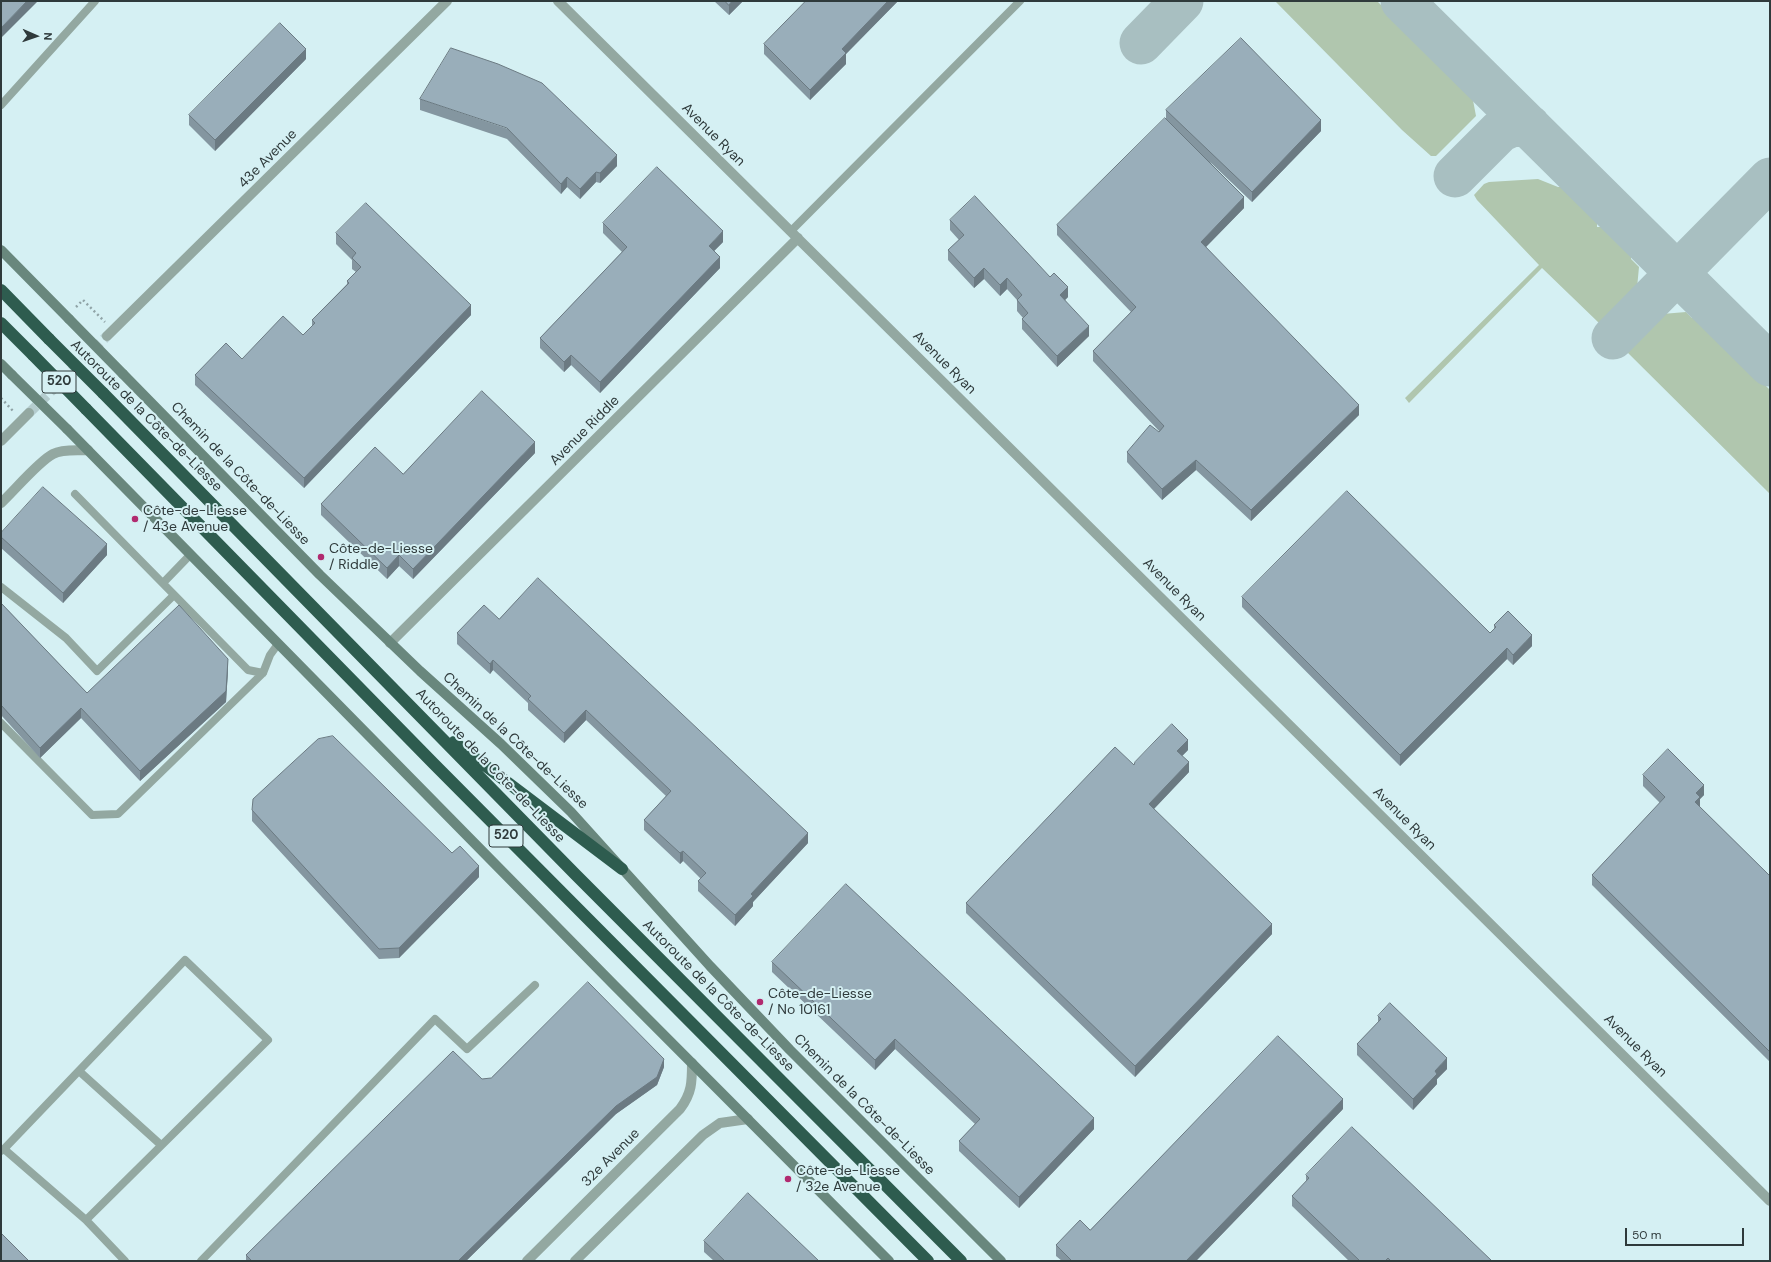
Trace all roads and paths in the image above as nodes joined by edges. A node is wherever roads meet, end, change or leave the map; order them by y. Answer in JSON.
{"nodes":[{"id":1,"x":95,"y":1,"type":"edge"},
{"id":2,"x":448,"y":1,"type":"edge"},
{"id":3,"x":558,"y":1,"type":"edge"},
{"id":4,"x":1020,"y":1,"type":"edge"},
{"id":5,"x":1,"y":105,"type":"edge"},
{"id":6,"x":795,"y":235,"type":"junction"},
{"id":7,"x":1,"y":250,"type":"edge"},
{"id":8,"x":1,"y":290,"type":"edge"},
{"id":9,"x":76,"y":307,"type":"dead end"},
{"id":10,"x":102,"y":319,"type":"dead end"},
{"id":11,"x":1,"y":323,"type":"edge"},
{"id":12,"x":107,"y":336,"type":"tunnel mouth"},
{"id":13,"x":1,"y":364,"type":"edge"},
{"id":14,"x":1,"y":398,"type":"edge"},
{"id":15,"x":11,"y":409,"type":"dead end"},
{"id":16,"x":29,"y":413,"type":"tunnel mouth"},
{"id":17,"x":1,"y":441,"type":"edge"},
{"id":18,"x":88,"y":450,"type":"junction"},
{"id":19,"x":75,"y":494,"type":"dead end"},
{"id":20,"x":1,"y":503,"type":"edge"},
{"id":21,"x":190,"y":555,"type":"junction"},
{"id":22,"x":163,"y":583,"type":"junction"},
{"id":23,"x":1,"y":587,"type":"edge"},
{"id":24,"x":174,"y":595,"type":"junction"},
{"id":25,"x":390,"y":643,"type":"junction"},
{"id":26,"x":278,"y":644,"type":"junction"},
{"id":27,"x":263,"y":674,"type":"junction"},
{"id":28,"x":422,"y":719,"type":"junction"},
{"id":29,"x":1,"y":723,"type":"edge"},
{"id":30,"x":622,"y":869,"type":"junction"},
{"id":31,"x":535,"y":985,"type":"dead end"},
{"id":32,"x":692,"y":1063,"type":"junction"},
{"id":33,"x":79,"y":1071,"type":"junction"},
{"id":34,"x":748,"y":1119,"type":"junction"},
{"id":35,"x":161,"y":1145,"type":"junction"},
{"id":36,"x":3,"y":1150,"type":"edge"},
{"id":37,"x":1770,"y":1201,"type":"edge"},
{"id":38,"x":86,"y":1220,"type":"junction"},
{"id":39,"x":125,"y":1261,"type":"edge"},
{"id":40,"x":201,"y":1261,"type":"edge"},
{"id":41,"x":527,"y":1261,"type":"edge"},
{"id":42,"x":575,"y":1261,"type":"edge"},
{"id":43,"x":889,"y":1261,"type":"edge"},
{"id":44,"x":928,"y":1261,"type":"edge"},
{"id":45,"x":961,"y":1261,"type":"edge"},
{"id":46,"x":1001,"y":1261,"type":"edge"}],
"edges":[{"from":1,"to":5,"type":"lane"},
{"from":2,"to":12,"type":"street","name":"43e Avenue"},
{"from":3,"to":6,"type":"street","name":"Avenue Ryan"},
{"from":4,"to":6,"type":"lane"},
{"from":6,"to":25,"type":"street","name":"Avenue Riddle"},
{"from":6,"to":37,"type":"street","name":"Avenue Ryan"},
{"from":7,"to":25,"type":"main road","name":"Chemin de la Côte-de-Liesse","bridge":true},
{"from":8,"to":28,"type":"highway","name":"Autoroute de la Côte-de-Liesse","number":"520","bridge":true},
{"from":9,"to":10,"type":"path"},
{"from":11,"to":44,"type":"highway","number":"520","bridge":true},
{"from":13,"to":18,"type":"main road","bridge":true},
{"from":14,"to":15,"type":"path"},
{"from":16,"to":17,"type":"street"},
{"from":18,"to":20,"type":"street"},
{"from":18,"to":21,"type":"main road"},
{"from":19,"to":22,"type":"lane"},
{"from":21,"to":22,"type":"lane"},
{"from":21,"to":26,"type":"main road"},
{"from":22,"to":24,"type":"lane"},
{"from":23,"to":24,"type":"lane"},
{"from":24,"to":27,"type":"lane"},
{"from":25,"to":30,"type":"main road","name":"Chemin de la Côte-de-Liesse"},
{"from":26,"to":27,"type":"lane"},
{"from":26,"to":32,"type":"main road"},
{"from":27,"to":29,"type":"lane"},
{"from":28,"to":30,"type":"highway"},
{"from":28,"to":45,"type":"highway","name":"Autoroute de la Côte-de-Liesse","number":"520"},
{"from":30,"to":46,"type":"main road","name":"Chemin de la Côte-de-Liesse"},
{"from":31,"to":40,"type":"lane"},
{"from":32,"to":34,"type":"main road"},
{"from":32,"to":41,"type":"street","name":"32e Avenue"},
{"from":33,"to":35,"type":"lane"},
{"from":33,"to":35,"type":"lane"},
{"from":33,"to":36,"type":"lane"},
{"from":34,"to":42,"type":"street"},
{"from":34,"to":43,"type":"main road"},
{"from":35,"to":38,"type":"lane"},
{"from":36,"to":38,"type":"lane"},
{"from":38,"to":39,"type":"lane"}]}
